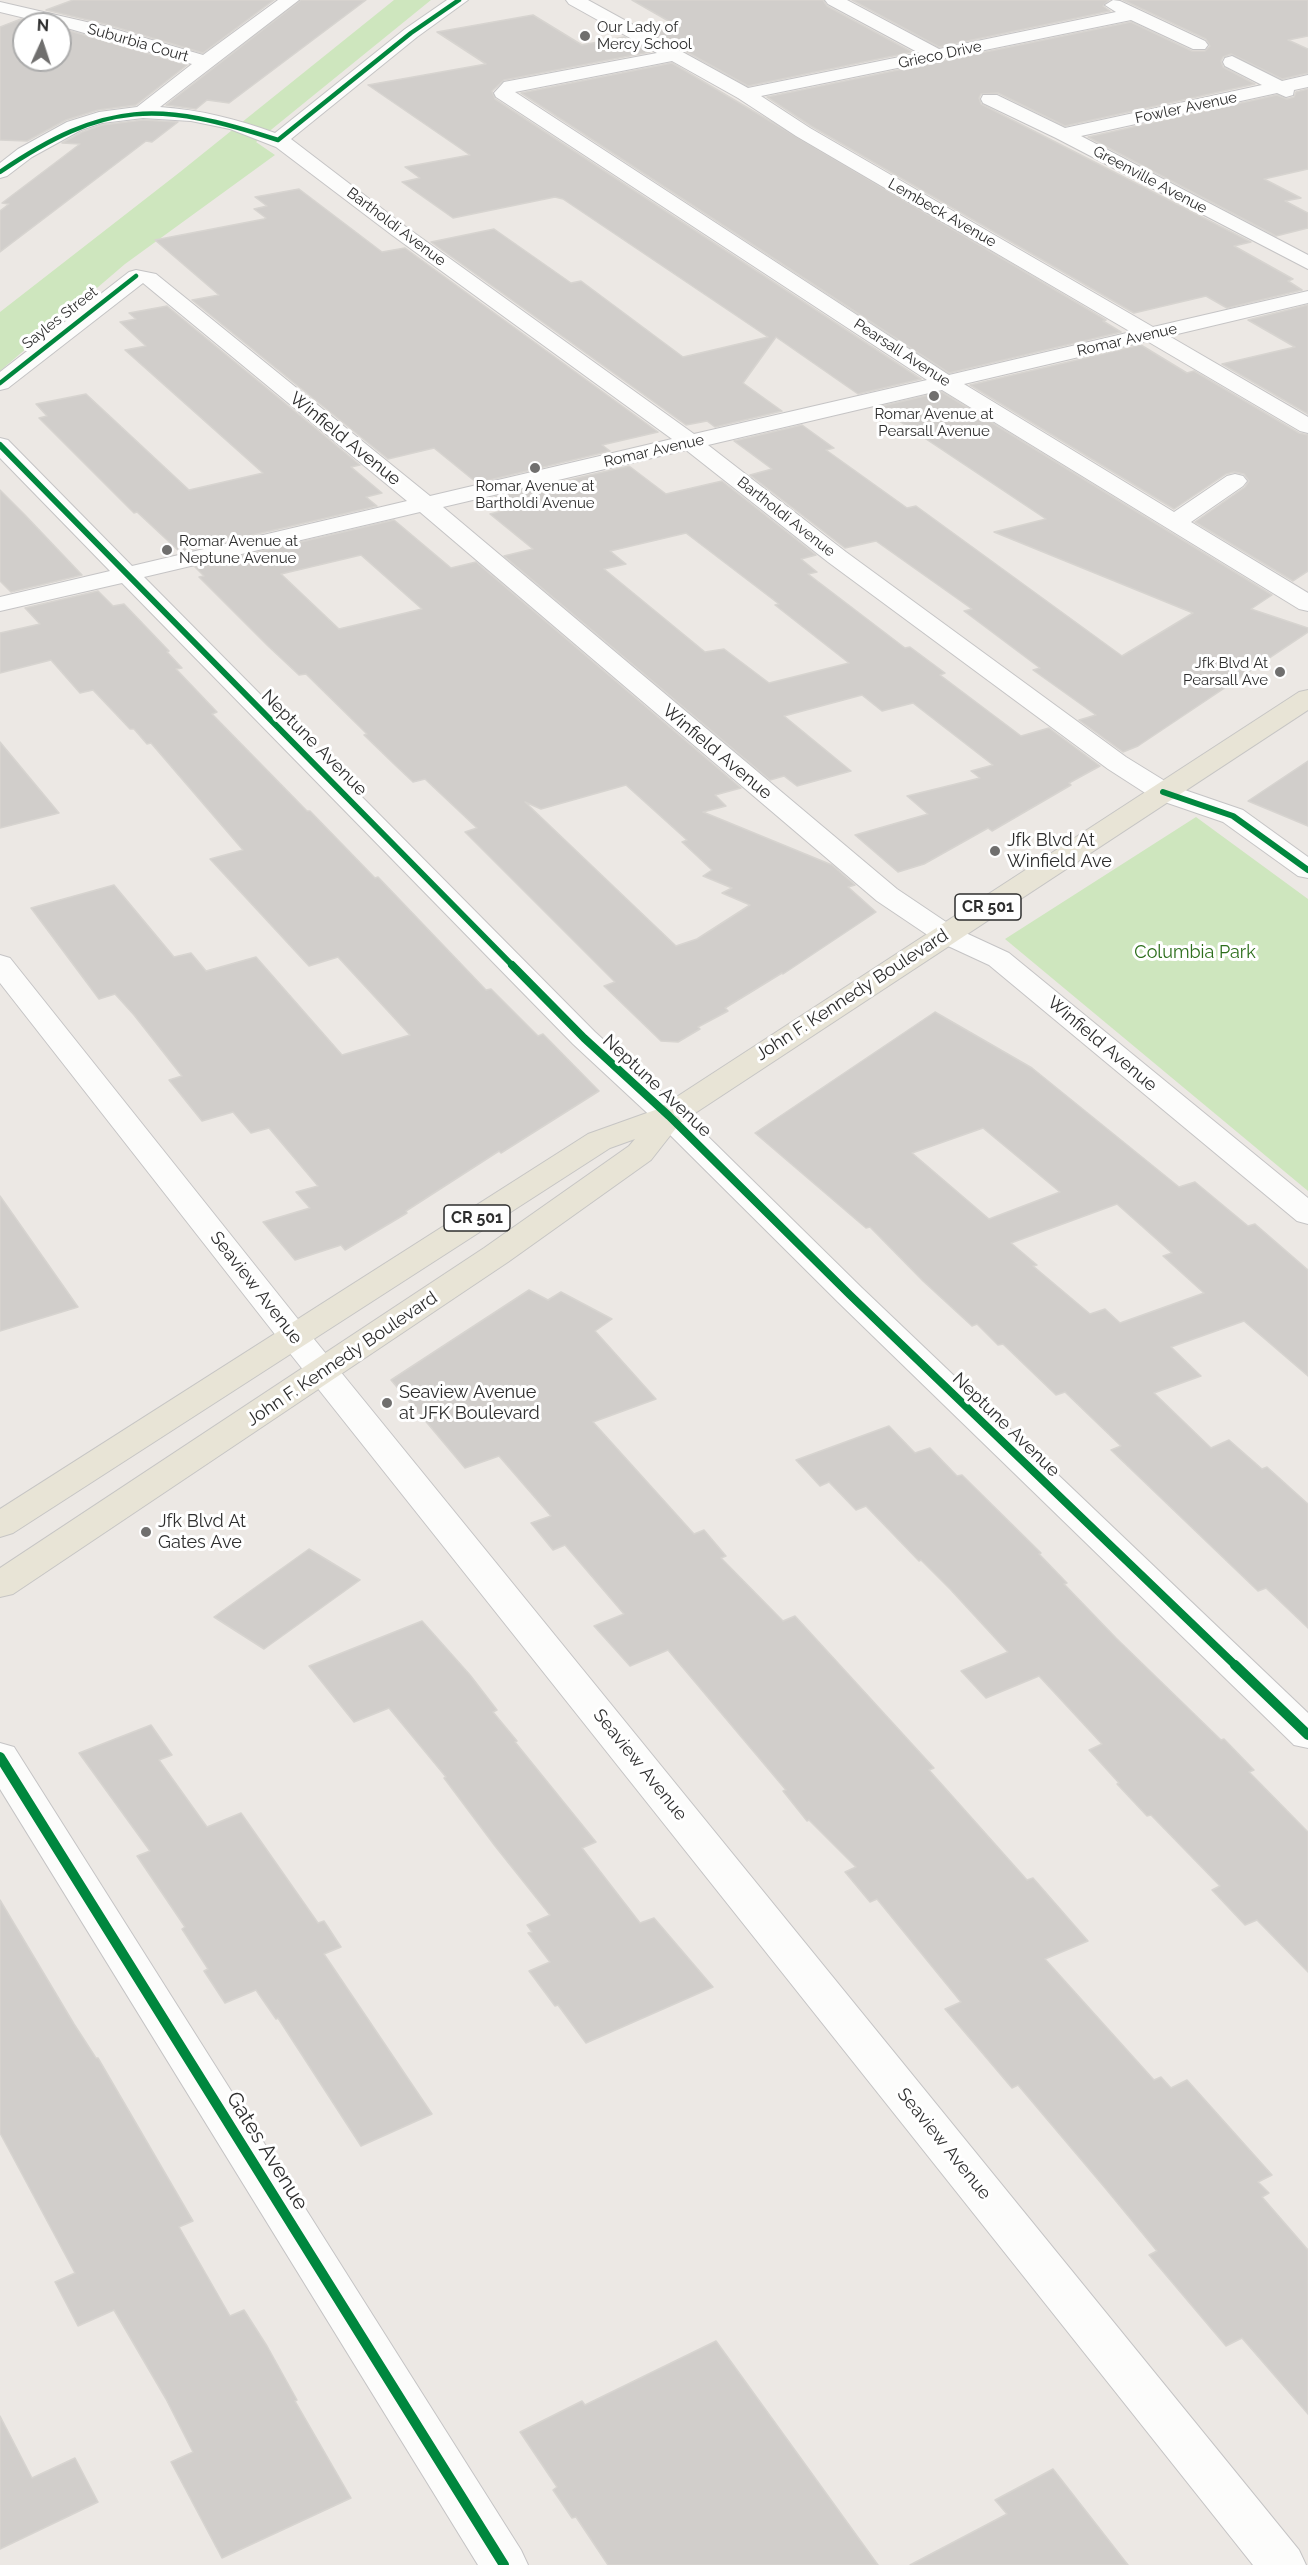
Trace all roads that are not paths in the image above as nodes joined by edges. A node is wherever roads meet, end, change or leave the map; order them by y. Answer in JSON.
{"nodes":[{"id":1,"x":459,"y":0,"type":"edge"},
{"id":2,"x":575,"y":0,"type":"edge"},
{"id":3,"x":834,"y":0,"type":"edge"},
{"id":4,"x":1104,"y":0,"type":"edge"},
{"id":5,"x":277,"y":3,"type":"edge"},
{"id":6,"x":0,"y":6,"type":"edge"},
{"id":7,"x":1134,"y":14,"type":"junction"},
{"id":8,"x":1199,"y":45,"type":"dead end"},
{"id":9,"x":937,"y":55,"type":"junction"},
{"id":10,"x":675,"y":56,"type":"junction"},
{"id":11,"x":206,"y":62,"type":"junction"},
{"id":12,"x":1232,"y":62,"type":"dead end"},
{"id":13,"x":1308,"y":81,"type":"edge"},
{"id":14,"x":1279,"y":87,"type":"junction"},
{"id":15,"x":745,"y":94,"type":"junction"},
{"id":16,"x":990,"y":99,"type":"dead end"},
{"id":17,"x":1308,"y":101,"type":"edge"},
{"id":18,"x":143,"y":112,"type":"junction"},
{"id":19,"x":1063,"y":134,"type":"junction"},
{"id":20,"x":278,"y":140,"type":"junction"},
{"id":21,"x":0,"y":152,"type":"edge"},
{"id":22,"x":25,"y":153,"type":"junction"},
{"id":23,"x":0,"y":172,"type":"edge"},
{"id":24,"x":1308,"y":263,"type":"edge"},
{"id":25,"x":136,"y":276,"type":"joint"},
{"id":26,"x":1308,"y":297,"type":"edge"},
{"id":27,"x":1149,"y":334,"type":"junction"},
{"id":28,"x":0,"y":357,"type":"edge"},
{"id":29,"x":27,"y":361,"type":"junction"},
{"id":30,"x":0,"y":382,"type":"edge"},
{"id":31,"x":945,"y":382,"type":"junction"},
{"id":32,"x":1308,"y":426,"type":"edge"},
{"id":33,"x":690,"y":442,"type":"junction"},
{"id":34,"x":0,"y":445,"type":"edge"},
{"id":35,"x":1235,"y":482,"type":"dead end"},
{"id":36,"x":426,"y":505,"type":"junction"},
{"id":37,"x":1173,"y":523,"type":"junction"},
{"id":38,"x":127,"y":574,"type":"junction"},
{"id":39,"x":0,"y":604,"type":"edge"},
{"id":40,"x":1308,"y":604,"type":"edge"},
{"id":41,"x":1308,"y":698,"type":"edge"},
{"id":42,"x":1163,"y":792,"type":"junction"},
{"id":43,"x":1308,"y":870,"type":"edge"},
{"id":44,"x":945,"y":934,"type":"junction"},
{"id":45,"x":0,"y":964,"type":"edge"},
{"id":46,"x":669,"y":1116,"type":"junction"},
{"id":47,"x":1308,"y":1214,"type":"edge"},
{"id":48,"x":293,"y":1335,"type":"junction"},
{"id":49,"x":323,"y":1371,"type":"junction"},
{"id":50,"x":0,"y":1525,"type":"edge"},
{"id":51,"x":0,"y":1585,"type":"edge"},
{"id":52,"x":1308,"y":1735,"type":"edge"},
{"id":53,"x":0,"y":1757,"type":"edge"},
{"id":54,"x":504,"y":2565,"type":"edge"},
{"id":55,"x":1282,"y":2565,"type":"edge"}],
"edges":[{"from":1,"to":20,"type":"street"},
{"from":2,"to":10,"type":"street","name":"Lembeck Avenue"},
{"from":3,"to":9,"type":"street"},
{"from":4,"to":7,"type":"street"},
{"from":5,"to":11,"type":"street"},
{"from":6,"to":11,"type":"street","name":"Suburbia Court"},
{"from":7,"to":8,"type":"street"},
{"from":7,"to":9,"type":"street","name":"Grieco Drive"},
{"from":9,"to":15,"type":"street","name":"Grieco Drive"},
{"from":10,"to":15,"type":"street","name":"Lembeck Avenue"},
{"from":10,"to":31,"type":"street","name":"Pearsall Avenue"},
{"from":11,"to":18,"type":"street"},
{"from":12,"to":14,"type":"street"},
{"from":13,"to":14,"type":"street","name":"Fowler Avenue"},
{"from":14,"to":17,"type":"street"},
{"from":14,"to":19,"type":"street","name":"Fowler Avenue"},
{"from":15,"to":27,"type":"street","name":"Lembeck Avenue"},
{"from":16,"to":19,"type":"street","name":"Greenville Avenue"},
{"from":18,"to":20,"type":"street","name":"Bartholdi Avenue"},
{"from":18,"to":22,"type":"street","name":"Bartholdi Avenue"},
{"from":19,"to":24,"type":"street","name":"Greenville Avenue"},
{"from":20,"to":33,"type":"street","name":"Bartholdi Avenue"},
{"from":21,"to":22,"type":"street"},
{"from":22,"to":23,"type":"street","name":"Bartholdi Avenue"},
{"from":25,"to":29,"type":"street","name":"Sayles Street"},
{"from":25,"to":36,"type":"street","name":"Winfield Avenue"},
{"from":26,"to":27,"type":"street","name":"Romar Avenue"},
{"from":27,"to":31,"type":"street","name":"Romar Avenue"},
{"from":27,"to":32,"type":"street","name":"Lembeck Avenue"},
{"from":28,"to":29,"type":"street"},
{"from":29,"to":30,"type":"street","name":"Sayles Street"},
{"from":31,"to":33,"type":"street","name":"Romar Avenue"},
{"from":31,"to":37,"type":"street","name":"Pearsall Avenue"},
{"from":33,"to":36,"type":"street","name":"Romar Avenue"},
{"from":33,"to":42,"type":"street","name":"Bartholdi Avenue"},
{"from":34,"to":38,"type":"street","name":"Neptune Avenue"},
{"from":35,"to":37,"type":"street"},
{"from":36,"to":38,"type":"street","name":"Romar Avenue"},
{"from":36,"to":44,"type":"street","name":"Winfield Avenue"},
{"from":37,"to":40,"type":"street","name":"Pearsall Avenue"},
{"from":38,"to":39,"type":"street","name":"Romar Avenue"},
{"from":38,"to":46,"type":"street","name":"Neptune Avenue"},
{"from":41,"to":42,"type":"main road","name":"John F. Kennedy Boulevard","number":"CR 501"},
{"from":42,"to":43,"type":"street","name":"Bartholdi Avenue"},
{"from":42,"to":44,"type":"main road","name":"John F. Kennedy Boulevard","number":"CR 501"},
{"from":44,"to":46,"type":"main road","name":"John F. Kennedy Boulevard","number":"CR 501"},
{"from":44,"to":47,"type":"street","name":"Winfield Avenue"},
{"from":45,"to":48,"type":"street","name":"Seaview Avenue"},
{"from":46,"to":48,"type":"main road","name":"John F. Kennedy Boulevard","number":"CR 501"},
{"from":46,"to":49,"type":"main road","name":"John F. Kennedy Boulevard","number":"CR 501"},
{"from":46,"to":52,"type":"street","name":"Neptune Avenue"},
{"from":48,"to":49,"type":"street","name":"Seaview Avenue"},
{"from":48,"to":50,"type":"main road","name":"John F. Kennedy Boulevard","number":"CR 501"},
{"from":49,"to":51,"type":"main road","name":"John F. Kennedy Boulevard","number":"CR 501"},
{"from":49,"to":55,"type":"street","name":"Seaview Avenue"},
{"from":53,"to":54,"type":"street","name":"Gates Avenue"}]}
